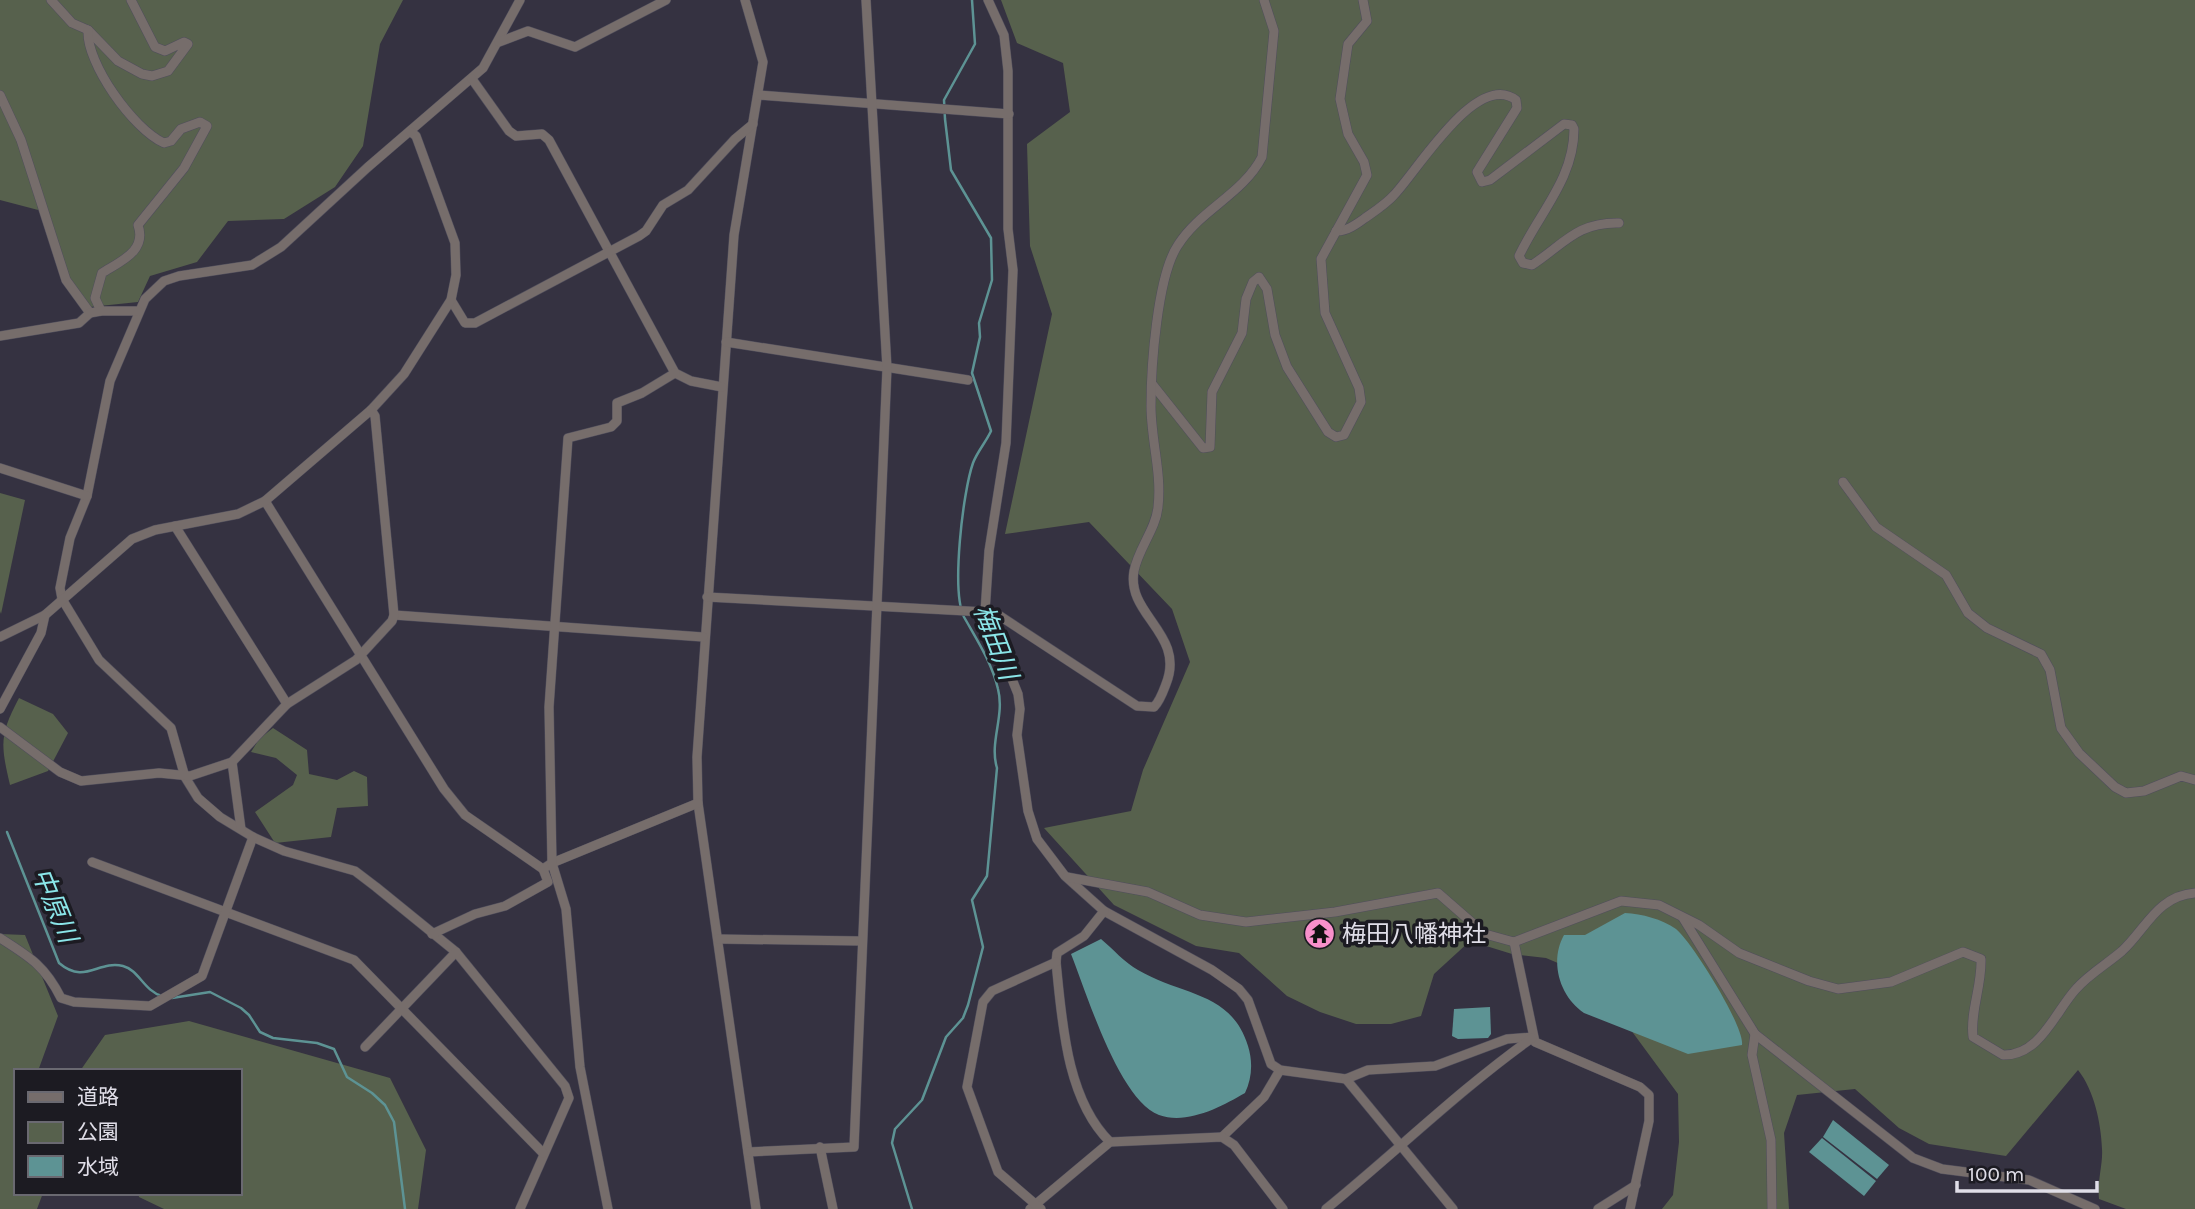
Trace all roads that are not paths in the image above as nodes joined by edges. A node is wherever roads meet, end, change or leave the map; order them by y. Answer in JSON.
{"nodes":[{"id":1,"x":51,"y":0,"type":"edge"},
{"id":2,"x":131,"y":0,"type":"edge"},
{"id":3,"x":520,"y":0,"type":"edge"},
{"id":4,"x":666,"y":0,"type":"edge"},
{"id":5,"x":745,"y":0,"type":"edge"},
{"id":6,"x":866,"y":0,"type":"edge"},
{"id":7,"x":988,"y":0,"type":"edge"},
{"id":8,"x":1264,"y":0,"type":"edge"},
{"id":9,"x":1363,"y":0,"type":"edge"},
{"id":10,"x":88,"y":30,"type":"junction"},
{"id":11,"x":499,"y":42,"type":"junction"},
{"id":12,"x":472,"y":79,"type":"junction"},
{"id":13,"x":0,"y":95,"type":"edge"},
{"id":14,"x":760,"y":95,"type":"junction"},
{"id":15,"x":874,"y":104,"type":"junction"},
{"id":16,"x":1009,"y":114,"type":"junction"},
{"id":17,"x":753,"y":124,"type":"junction"},
{"id":18,"x":411,"y":132,"type":"junction"},
{"id":19,"x":1619,"y":223,"type":"dead end"},
{"id":20,"x":1336,"y":231,"type":"junction"},
{"id":21,"x":610,"y":250,"type":"junction"},
{"id":22,"x":451,"y":300,"type":"junction"},
{"id":23,"x":101,"y":311,"type":"junction"},
{"id":24,"x":138,"y":312,"type":"junction"},
{"id":25,"x":90,"y":313,"type":"junction"},
{"id":26,"x":0,"y":336,"type":"edge"},
{"id":27,"x":726,"y":342,"type":"junction"},
{"id":28,"x":887,"y":368,"type":"junction"},
{"id":29,"x":675,"y":373,"type":"junction"},
{"id":30,"x":968,"y":380,"type":"dead end"},
{"id":31,"x":1153,"y":385,"type":"junction"},
{"id":32,"x":722,"y":387,"type":"junction"},
{"id":33,"x":371,"y":410,"type":"junction"},
{"id":34,"x":0,"y":468,"type":"edge"},
{"id":35,"x":1843,"y":482,"type":"dead end"},
{"id":36,"x":87,"y":496,"type":"junction"},
{"id":37,"x":265,"y":501,"type":"junction"},
{"id":38,"x":175,"y":526,"type":"junction"},
{"id":39,"x":707,"y":597,"type":"junction"},
{"id":40,"x":62,"y":599,"type":"junction"},
{"id":41,"x":876,"y":607,"type":"junction"},
{"id":42,"x":985,"y":612,"type":"junction"},
{"id":43,"x":45,"y":615,"type":"junction"},
{"id":44,"x":394,"y":615,"type":"junction"},
{"id":45,"x":554,"y":627,"type":"junction"},
{"id":46,"x":0,"y":637,"type":"edge"},
{"id":47,"x":703,"y":637,"type":"junction"},
{"id":48,"x":362,"y":652,"type":"junction"},
{"id":49,"x":287,"y":704,"type":"junction"},
{"id":50,"x":0,"y":709,"type":"edge"},
{"id":51,"x":0,"y":727,"type":"edge"},
{"id":52,"x":232,"y":762,"type":"junction"},
{"id":53,"x":185,"y":777,"type":"junction"},
{"id":54,"x":2195,"y":780,"type":"edge"},
{"id":55,"x":698,"y":803,"type":"junction"},
{"id":56,"x":241,"y":829,"type":"junction"},
{"id":57,"x":253,"y":837,"type":"junction"},
{"id":58,"x":92,"y":862,"type":"dead end"},
{"id":59,"x":552,"y":863,"type":"junction"},
{"id":60,"x":543,"y":869,"type":"junction"},
{"id":61,"x":1065,"y":876,"type":"junction"},
{"id":62,"x":2195,"y":893,"type":"edge"},
{"id":63,"x":225,"y":911,"type":"junction"},
{"id":64,"x":1104,"y":911,"type":"junction"},
{"id":65,"x":1682,"y":916,"type":"junction"},
{"id":66,"x":432,"y":934,"type":"junction"},
{"id":67,"x":0,"y":938,"type":"edge"},
{"id":68,"x":718,"y":939,"type":"junction"},
{"id":69,"x":861,"y":941,"type":"junction"},
{"id":70,"x":1514,"y":942,"type":"junction"},
{"id":71,"x":456,"y":952,"type":"junction"},
{"id":72,"x":1056,"y":962,"type":"junction"},
{"id":73,"x":403,"y":1008,"type":"junction"},
{"id":74,"x":1755,"y":1034,"type":"junction"},
{"id":75,"x":1533,"y":1037,"type":"junction"},
{"id":76,"x":365,"y":1047,"type":"dead end"},
{"id":77,"x":1280,"y":1070,"type":"junction"},
{"id":78,"x":582,"y":1078,"type":"junction"},
{"id":79,"x":1346,"y":1079,"type":"junction"},
{"id":80,"x":565,"y":1086,"type":"junction"},
{"id":81,"x":1222,"y":1137,"type":"junction"},
{"id":82,"x":1110,"y":1142,"type":"junction"},
{"id":83,"x":820,"y":1147,"type":"junction"},
{"id":84,"x":1401,"y":1148,"type":"junction"},
{"id":85,"x":748,"y":1152,"type":"junction"},
{"id":86,"x":543,"y":1153,"type":"junction"},
{"id":87,"x":1636,"y":1185,"type":"junction"},
{"id":88,"x":1036,"y":1207,"type":"edge"},
{"id":89,"x":2089,"y":1208,"type":"edge"},
{"id":90,"x":520,"y":1209,"type":"edge"},
{"id":91,"x":608,"y":1209,"type":"edge"},
{"id":92,"x":756,"y":1209,"type":"edge"},
{"id":93,"x":833,"y":1209,"type":"edge"},
{"id":94,"x":1283,"y":1209,"type":"edge"},
{"id":95,"x":1326,"y":1209,"type":"edge"},
{"id":96,"x":1453,"y":1209,"type":"edge"},
{"id":97,"x":1598,"y":1209,"type":"edge"},
{"id":98,"x":1630,"y":1209,"type":"edge"},
{"id":99,"x":1772,"y":1209,"type":"edge"}],
"edges":[{"from":1,"to":10,"type":"street"},
{"from":2,"to":10,"type":"street"},
{"from":3,"to":11,"type":"street"},
{"from":4,"to":11,"type":"street"},
{"from":5,"to":14,"type":"street"},
{"from":6,"to":15,"type":"street"},
{"from":7,"to":16,"type":"street"},
{"from":8,"to":31,"type":"street"},
{"from":9,"to":20,"type":"street"},
{"from":10,"to":23,"type":"street"},
{"from":11,"to":12,"type":"street"},
{"from":12,"to":18,"type":"street"},
{"from":12,"to":21,"type":"street"},
{"from":13,"to":25,"type":"street"},
{"from":14,"to":15,"type":"street"},
{"from":14,"to":17,"type":"street"},
{"from":15,"to":16,"type":"street"},
{"from":15,"to":28,"type":"street"},
{"from":16,"to":42,"type":"street"},
{"from":17,"to":21,"type":"street"},
{"from":17,"to":27,"type":"street"},
{"from":18,"to":22,"type":"street"},
{"from":18,"to":24,"type":"street"},
{"from":19,"to":20,"type":"street"},
{"from":20,"to":31,"type":"street"},
{"from":21,"to":22,"type":"street"},
{"from":21,"to":29,"type":"street"},
{"from":22,"to":33,"type":"street"},
{"from":23,"to":24,"type":"street"},
{"from":23,"to":25,"type":"street"},
{"from":24,"to":36,"type":"street"},
{"from":25,"to":26,"type":"street"},
{"from":27,"to":28,"type":"street"},
{"from":27,"to":32,"type":"street"},
{"from":28,"to":30,"type":"street"},
{"from":28,"to":41,"type":"street"},
{"from":29,"to":32,"type":"street"},
{"from":29,"to":45,"type":"street"},
{"from":31,"to":42,"type":"street"},
{"from":32,"to":39,"type":"street"},
{"from":33,"to":37,"type":"street"},
{"from":33,"to":44,"type":"street"},
{"from":34,"to":36,"type":"street"},
{"from":35,"to":54,"type":"street"},
{"from":36,"to":40,"type":"street"},
{"from":37,"to":38,"type":"street"},
{"from":37,"to":48,"type":"street"},
{"from":38,"to":40,"type":"street"},
{"from":38,"to":49,"type":"street"},
{"from":39,"to":41,"type":"street"},
{"from":39,"to":47,"type":"street"},
{"from":40,"to":43,"type":"street"},
{"from":40,"to":53,"type":"street"},
{"from":41,"to":42,"type":"street"},
{"from":41,"to":69,"type":"street"},
{"from":42,"to":61,"type":"street"},
{"from":43,"to":46,"type":"street"},
{"from":43,"to":50,"type":"street"},
{"from":44,"to":45,"type":"street"},
{"from":44,"to":48,"type":"street"},
{"from":45,"to":47,"type":"street"},
{"from":45,"to":59,"type":"street"},
{"from":47,"to":55,"type":"street"},
{"from":48,"to":49,"type":"street"},
{"from":48,"to":60,"type":"street"},
{"from":49,"to":52,"type":"street"},
{"from":51,"to":53,"type":"street"},
{"from":52,"to":53,"type":"street"},
{"from":52,"to":56,"type":"street"},
{"from":53,"to":56,"type":"street"},
{"from":55,"to":59,"type":"street"},
{"from":55,"to":68,"type":"street"},
{"from":56,"to":57,"type":"street"},
{"from":57,"to":63,"type":"street"},
{"from":57,"to":66,"type":"street"},
{"from":58,"to":63,"type":"street"},
{"from":59,"to":60,"type":"street"},
{"from":59,"to":78,"type":"street"},
{"from":60,"to":66,"type":"street"},
{"from":61,"to":64,"type":"street"},
{"from":61,"to":70,"type":"street"},
{"from":62,"to":65,"type":"street"},
{"from":63,"to":67,"type":"street"},
{"from":63,"to":73,"type":"street"},
{"from":64,"to":72,"type":"street"},
{"from":64,"to":77,"type":"street"},
{"from":65,"to":70,"type":"street"},
{"from":65,"to":74,"type":"street"},
{"from":66,"to":71,"type":"street"},
{"from":68,"to":69,"type":"street"},
{"from":68,"to":85,"type":"street"},
{"from":69,"to":83,"type":"street"},
{"from":70,"to":75,"type":"street"},
{"from":71,"to":73,"type":"street"},
{"from":71,"to":80,"type":"street"},
{"from":72,"to":82,"type":"street"},
{"from":72,"to":88,"type":"street"},
{"from":73,"to":76,"type":"street"},
{"from":73,"to":86,"type":"street"},
{"from":74,"to":89,"type":"street"},
{"from":74,"to":99,"type":"street"},
{"from":75,"to":79,"type":"street"},
{"from":75,"to":84,"type":"street"},
{"from":75,"to":87,"type":"street"},
{"from":77,"to":79,"type":"street"},
{"from":77,"to":81,"type":"street"},
{"from":78,"to":80,"type":"street"},
{"from":78,"to":91,"type":"street"},
{"from":79,"to":84,"type":"street"},
{"from":80,"to":86,"type":"street"},
{"from":81,"to":82,"type":"street"},
{"from":81,"to":94,"type":"street"},
{"from":82,"to":88,"type":"street"},
{"from":83,"to":85,"type":"street"},
{"from":83,"to":93,"type":"street"},
{"from":84,"to":95,"type":"street"},
{"from":84,"to":96,"type":"street"},
{"from":85,"to":92,"type":"street"},
{"from":86,"to":90,"type":"street"},
{"from":87,"to":97,"type":"street"},
{"from":87,"to":98,"type":"street"}]}
